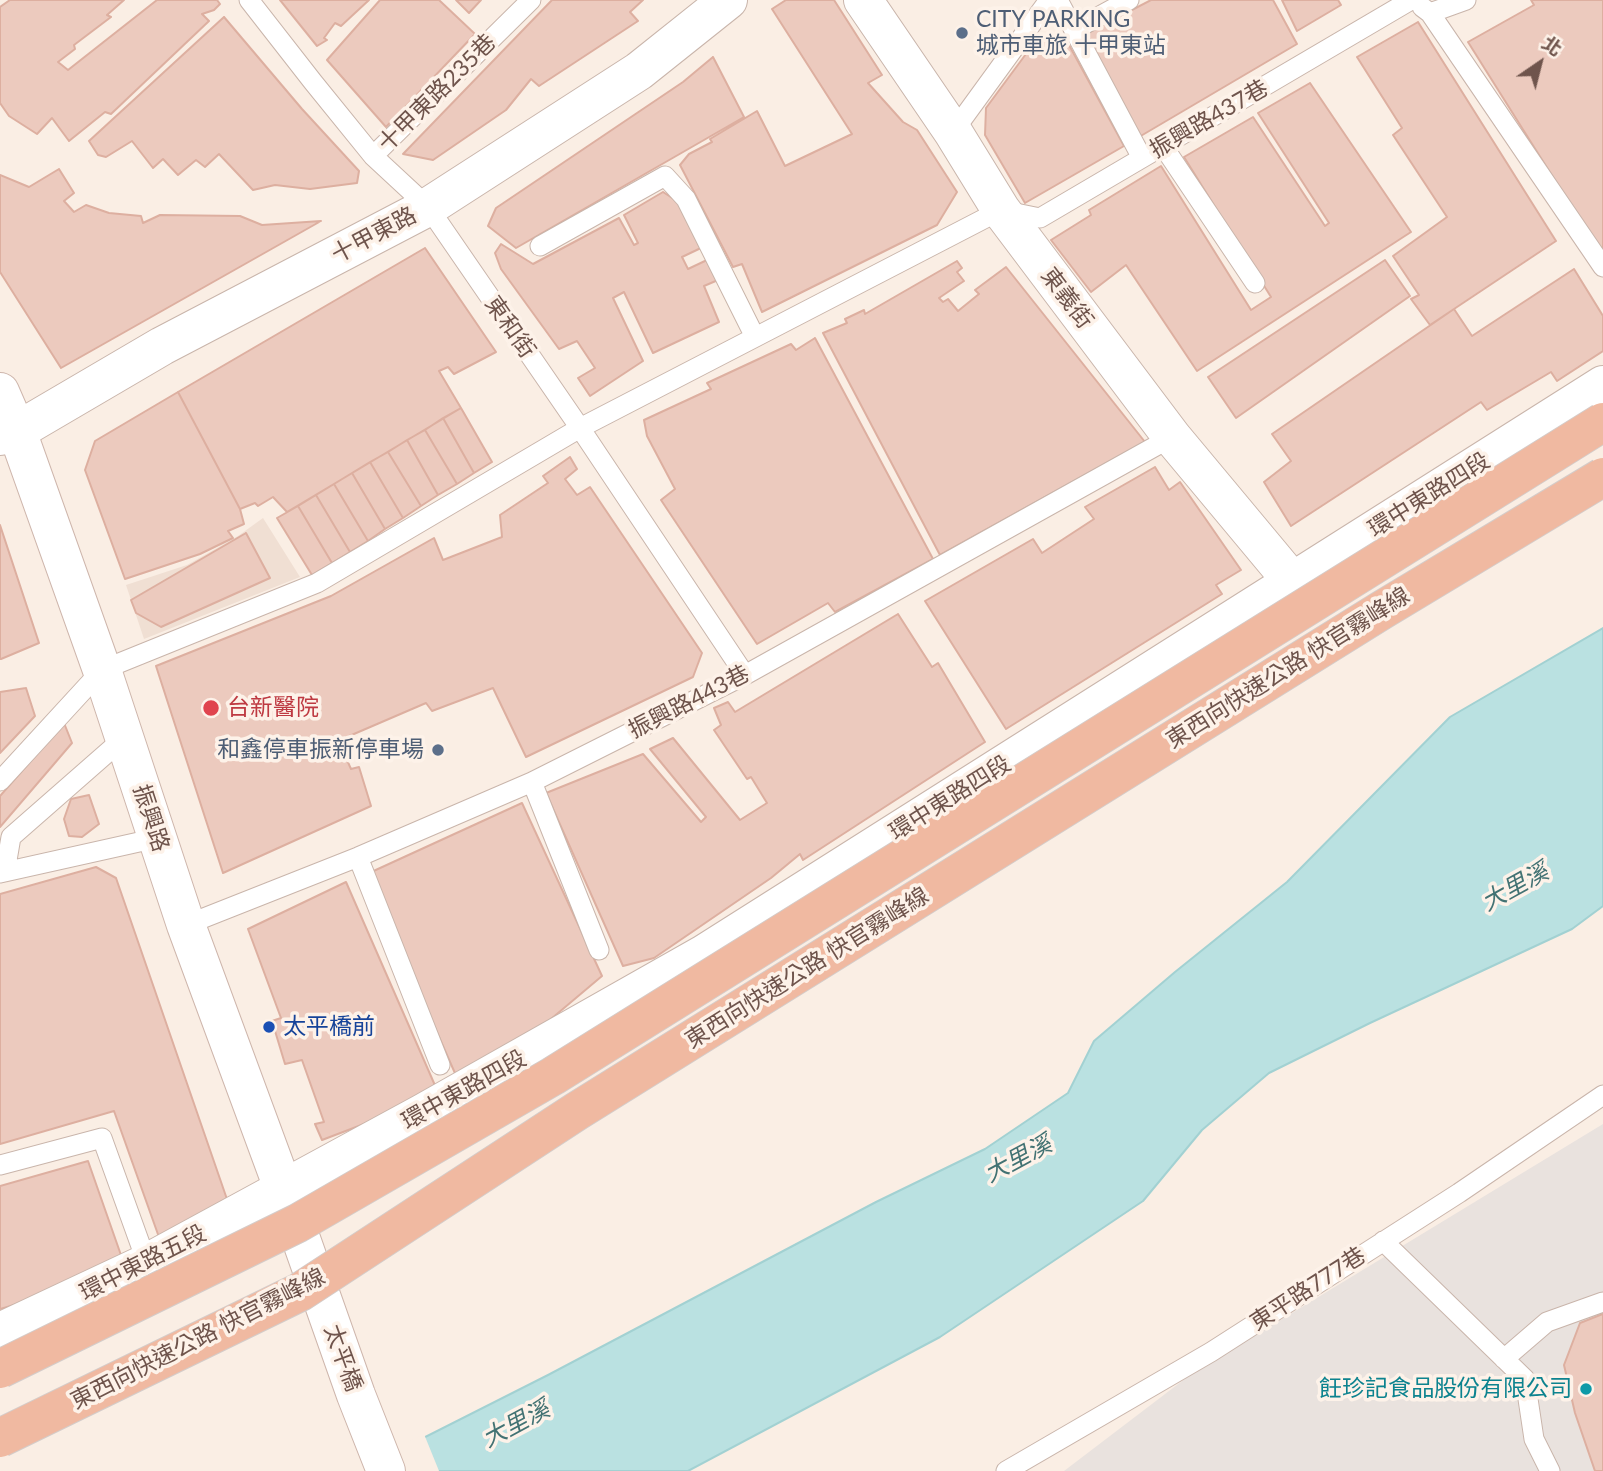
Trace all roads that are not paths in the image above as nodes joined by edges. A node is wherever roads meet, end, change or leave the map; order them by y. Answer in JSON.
{"nodes":[{"id":1,"x":249,"y":0,"type":"edge"},
{"id":2,"x":531,"y":0,"type":"edge"},
{"id":3,"x":728,"y":0,"type":"edge"},
{"id":4,"x":863,"y":0,"type":"edge"},
{"id":5,"x":1049,"y":0,"type":"edge"},
{"id":6,"x":1058,"y":0,"type":"edge"},
{"id":7,"x":1129,"y":0,"type":"edge"},
{"id":8,"x":1466,"y":0,"type":"edge"},
{"id":9,"x":1419,"y":4,"type":"edge"},
{"id":10,"x":1074,"y":30,"type":"junction"},
{"id":11,"x":953,"y":132,"type":"junction"},
{"id":12,"x":1163,"y":146,"type":"junction"},
{"id":13,"x":373,"y":156,"type":"junction"},
{"id":14,"x":1142,"y":158,"type":"junction"},
{"id":15,"x":428,"y":207,"type":"junction"},
{"id":16,"x":1002,"y":210,"type":"junction"},
{"id":17,"x":540,"y":246,"type":"dead end"},
{"id":18,"x":1603,"y":267,"type":"edge"},
{"id":19,"x":1255,"y":283,"type":"dead end"},
{"id":20,"x":755,"y":337,"type":"junction"},
{"id":21,"x":1603,"y":384,"type":"edge"},
{"id":22,"x":0,"y":392,"type":"edge"},
{"id":23,"x":1603,"y":422,"type":"edge"},
{"id":24,"x":580,"y":428,"type":"junction"},
{"id":25,"x":8,"y":433,"type":"edge"},
{"id":26,"x":1172,"y":437,"type":"junction"},
{"id":27,"x":1603,"y":477,"type":"edge"},
{"id":28,"x":1293,"y":581,"type":"junction"},
{"id":29,"x":102,"y":670,"type":"junction"},
{"id":30,"x":745,"y":675,"type":"junction"},
{"id":31,"x":124,"y":737,"type":"junction"},
{"id":32,"x":0,"y":781,"type":"edge"},
{"id":33,"x":532,"y":782,"type":"junction"},
{"id":34,"x":157,"y":838,"type":"junction"},
{"id":35,"x":358,"y":858,"type":"junction"},
{"id":36,"x":3,"y":873,"type":"edge"},
{"id":37,"x":186,"y":925,"type":"junction"},
{"id":38,"x":599,"y":950,"type":"dead end"},
{"id":39,"x":440,"y":1065,"type":"dead end"},
{"id":40,"x":1603,"y":1095,"type":"edge"},
{"id":41,"x":0,"y":1166,"type":"edge"},
{"id":42,"x":283,"y":1188,"type":"junction"},
{"id":43,"x":1383,"y":1241,"type":"junction"},
{"id":44,"x":303,"y":1244,"type":"joint"},
{"id":45,"x":148,"y":1263,"type":"junction"},
{"id":46,"x":1603,"y":1302,"type":"edge"},
{"id":47,"x":0,"y":1332,"type":"edge"},
{"id":48,"x":1504,"y":1359,"type":"junction"},
{"id":49,"x":0,"y":1369,"type":"edge"},
{"id":50,"x":0,"y":1438,"type":"edge"},
{"id":51,"x":386,"y":1471,"type":"edge"},
{"id":52,"x":1006,"y":1471,"type":"edge"},
{"id":53,"x":1550,"y":1471,"type":"edge"}],
"edges":[{"from":1,"to":13,"type":"lane","name":"東和街"},
{"from":2,"to":13,"type":"lane","name":"十甲東路235巷"},
{"from":3,"to":15,"type":"street","name":"十甲東路"},
{"from":4,"to":11,"type":"street","name":"東義街"},
{"from":5,"to":11,"type":"lane"},
{"from":6,"to":10,"type":"lane"},
{"from":7,"to":10,"type":"lane"},
{"from":8,"to":9,"type":"lane","name":"振興路437巷"},
{"from":9,"to":12,"type":"lane","name":"振興路437巷"},
{"from":9,"to":18,"type":"lane"},
{"from":10,"to":14,"type":"lane"},
{"from":11,"to":16,"type":"street","name":"東義街"},
{"from":12,"to":14,"type":"lane","name":"振興路437巷"},
{"from":12,"to":19,"type":"lane"},
{"from":13,"to":15,"type":"lane","name":"東和街"},
{"from":14,"to":16,"type":"lane","name":"振興路437巷"},
{"from":15,"to":24,"type":"lane","name":"東和街"},
{"from":15,"to":25,"type":"street","name":"十甲東路"},
{"from":16,"to":20,"type":"lane"},
{"from":16,"to":26,"type":"street","name":"東義街"},
{"from":17,"to":20,"type":"lane"},
{"from":20,"to":24,"type":"lane"},
{"from":21,"to":28,"type":"street","name":"環中東路四段"},
{"from":22,"to":25,"type":"street","name":"振興路"},
{"from":23,"to":49,"type":"highway","name":"東西向快速公路 快官霧峰線","bridge":true},
{"from":24,"to":29,"type":"lane"},
{"from":24,"to":30,"type":"lane","name":"東和街"},
{"from":25,"to":29,"type":"street","name":"振興路"},
{"from":26,"to":28,"type":"street","name":"東義街"},
{"from":26,"to":30,"type":"lane","name":"振興路443巷"},
{"from":27,"to":50,"type":"highway","name":"東西向快速公路 快官霧峰線","bridge":true},
{"from":28,"to":42,"type":"street","name":"環中東路四段"},
{"from":29,"to":31,"type":"street","name":"振興路"},
{"from":29,"to":32,"type":"lane"},
{"from":30,"to":33,"type":"lane","name":"振興路443巷"},
{"from":31,"to":34,"type":"street","name":"振興路"},
{"from":31,"to":36,"type":"lane"},
{"from":33,"to":35,"type":"lane","name":"振興路443巷"},
{"from":33,"to":38,"type":"lane"},
{"from":34,"to":36,"type":"lane"},
{"from":34,"to":37,"type":"street","name":"振興路"},
{"from":35,"to":37,"type":"lane","name":"振興路443巷"},
{"from":35,"to":39,"type":"lane"},
{"from":37,"to":42,"type":"street","name":"振興路"},
{"from":40,"to":43,"type":"lane","name":"東平路777巷"},
{"from":41,"to":45,"type":"lane"},
{"from":42,"to":44,"type":"street","name":"振興路"},
{"from":42,"to":45,"type":"street","name":"環中東路五段"},
{"from":43,"to":48,"type":"lane"},
{"from":43,"to":52,"type":"lane","name":"東平路777巷"},
{"from":44,"to":51,"type":"street","name":"太平橋"},
{"from":45,"to":47,"type":"street","name":"環中東路五段"},
{"from":46,"to":48,"type":"lane"},
{"from":48,"to":53,"type":"lane"}]}
